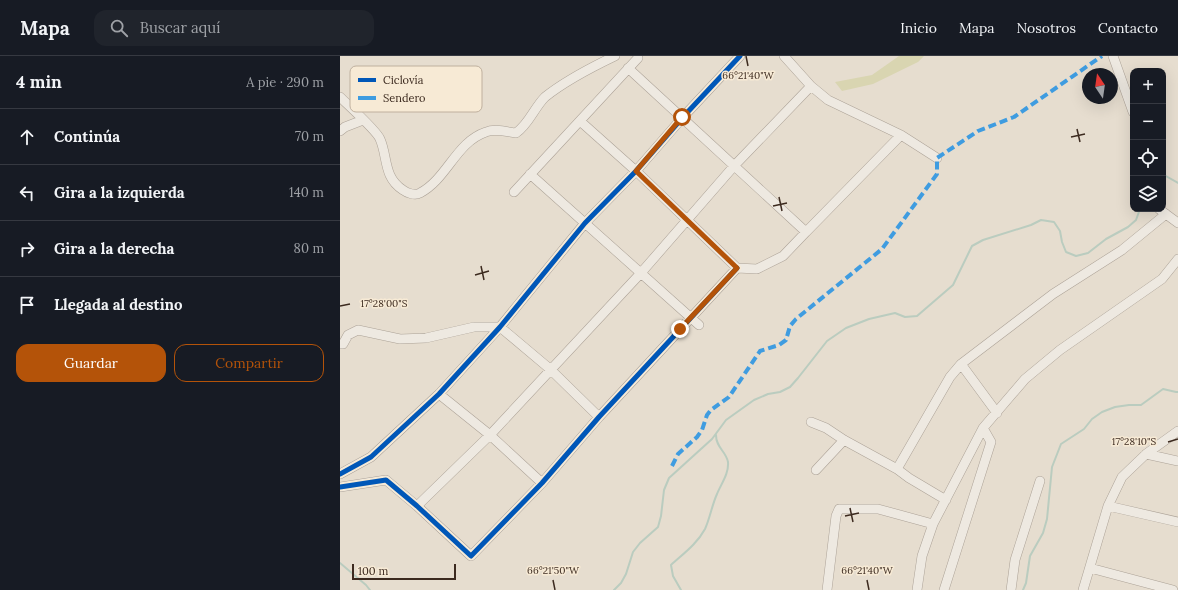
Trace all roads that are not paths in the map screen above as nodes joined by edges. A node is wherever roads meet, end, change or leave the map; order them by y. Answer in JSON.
{"nodes":[{"id":1,"x":615,"y":56,"type":"edge"},
{"id":2,"x":740,"y":56,"type":"edge"},
{"id":3,"x":784,"y":56,"type":"edge"},
{"id":4,"x":1113,"y":56,"type":"edge"},
{"id":5,"x":638,"y":58,"type":"dead end"},
{"id":6,"x":628,"y":68,"type":"junction"},
{"id":7,"x":811,"y":86,"type":"junction"},
{"id":8,"x":340,"y":97,"type":"edge"},
{"id":9,"x":1130,"y":104,"type":"edge"},
{"id":10,"x":350,"y":107,"type":"edge"},
{"id":11,"x":355,"y":112,"type":"edge"},
{"id":12,"x":682,"y":117,"type":"junction"},
{"id":13,"x":363,"y":120,"type":"junction"},
{"id":14,"x":580,"y":121,"type":"junction"},
{"id":15,"x":340,"y":131,"type":"edge"},
{"id":16,"x":901,"y":135,"type":"junction"},
{"id":17,"x":937,"y":158,"type":"dead end"},
{"id":18,"x":734,"y":166,"type":"junction"},
{"id":19,"x":636,"y":171,"type":"junction"},
{"id":20,"x":530,"y":174,"type":"junction"},
{"id":21,"x":514,"y":192,"type":"dead end"},
{"id":22,"x":1162,"y":212,"type":"edge"},
{"id":23,"x":1164,"y":212,"type":"edge"},
{"id":24,"x":687,"y":220,"type":"junction"},
{"id":25,"x":585,"y":223,"type":"junction"},
{"id":26,"x":1178,"y":223,"type":"edge"},
{"id":27,"x":806,"y":232,"type":"junction"},
{"id":28,"x":1178,"y":259,"type":"edge"},
{"id":29,"x":737,"y":268,"type":"junction"},
{"id":30,"x":640,"y":274,"type":"junction"},
{"id":31,"x":690,"y":318,"type":"junction"},
{"id":32,"x":698,"y":325,"type":"dead end"},
{"id":33,"x":500,"y":327,"type":"junction"},
{"id":34,"x":340,"y":344,"type":"edge"},
{"id":35,"x":961,"y":364,"type":"junction"},
{"id":36,"x":550,"y":369,"type":"junction"},
{"id":37,"x":439,"y":394,"type":"junction"},
{"id":38,"x":997,"y":413,"type":"junction"},
{"id":39,"x":599,"y":417,"type":"junction"},
{"id":40,"x":811,"y":422,"type":"dead end"},
{"id":41,"x":983,"y":428,"type":"junction"},
{"id":42,"x":1178,"y":431,"type":"edge"},
{"id":43,"x":490,"y":435,"type":"junction"},
{"id":44,"x":844,"y":440,"type":"junction"},
{"id":45,"x":1146,"y":454,"type":"junction"},
{"id":46,"x":1178,"y":462,"type":"edge"},
{"id":47,"x":898,"y":469,"type":"junction"},
{"id":48,"x":816,"y":470,"type":"dead end"},
{"id":49,"x":340,"y":474,"type":"edge"},
{"id":50,"x":1040,"y":481,"type":"dead end"},
{"id":51,"x":542,"y":483,"type":"junction"},
{"id":52,"x":340,"y":487,"type":"edge"},
{"id":53,"x":946,"y":500,"type":"junction"},
{"id":54,"x":417,"y":506,"type":"junction"},
{"id":55,"x":1108,"y":506,"type":"junction"},
{"id":56,"x":1178,"y":522,"type":"edge"},
{"id":57,"x":933,"y":524,"type":"junction"},
{"id":58,"x":1090,"y":568,"type":"junction"},
{"id":59,"x":827,"y":590,"type":"edge"},
{"id":60,"x":917,"y":590,"type":"edge"},
{"id":61,"x":944,"y":590,"type":"edge"},
{"id":62,"x":1011,"y":590,"type":"edge"},
{"id":63,"x":1083,"y":590,"type":"edge"},
{"id":64,"x":1173,"y":590,"type":"edge"}],
"edges":[{"from":1,"to":13,"type":"street"},
{"from":2,"to":12,"type":"street"},
{"from":3,"to":7,"type":"street"},
{"from":4,"to":9,"type":"street"},
{"from":5,"to":6,"type":"street"},
{"from":6,"to":12,"type":"street"},
{"from":6,"to":14,"type":"street"},
{"from":7,"to":16,"type":"street"},
{"from":7,"to":18,"type":"street"},
{"from":8,"to":10,"type":"street"},
{"from":11,"to":13,"type":"street"},
{"from":12,"to":18,"type":"street"},
{"from":12,"to":19,"type":"street"},
{"from":13,"to":15,"type":"street"},
{"from":14,"to":19,"type":"street"},
{"from":14,"to":20,"type":"street"},
{"from":16,"to":17,"type":"street"},
{"from":16,"to":27,"type":"street"},
{"from":18,"to":24,"type":"street"},
{"from":18,"to":27,"type":"street"},
{"from":19,"to":24,"type":"street"},
{"from":19,"to":25,"type":"street"},
{"from":20,"to":21,"type":"street"},
{"from":20,"to":25,"type":"street"},
{"from":22,"to":35,"type":"street"},
{"from":23,"to":26,"type":"street"},
{"from":24,"to":29,"type":"street"},
{"from":24,"to":30,"type":"street"},
{"from":25,"to":30,"type":"street"},
{"from":25,"to":33,"type":"street"},
{"from":27,"to":29,"type":"street"},
{"from":28,"to":38,"type":"street"},
{"from":29,"to":31,"type":"street"},
{"from":30,"to":31,"type":"street"},
{"from":30,"to":36,"type":"street"},
{"from":31,"to":32,"type":"street"},
{"from":31,"to":39,"type":"street"},
{"from":33,"to":34,"type":"street"},
{"from":33,"to":36,"type":"street"},
{"from":33,"to":37,"type":"street"},
{"from":35,"to":38,"type":"street"},
{"from":35,"to":47,"type":"street"},
{"from":36,"to":39,"type":"street"},
{"from":36,"to":43,"type":"street"},
{"from":37,"to":43,"type":"street"},
{"from":37,"to":49,"type":"street"},
{"from":38,"to":41,"type":"street"},
{"from":39,"to":51,"type":"street"},
{"from":40,"to":44,"type":"street"},
{"from":41,"to":53,"type":"street"},
{"from":41,"to":61,"type":"street"},
{"from":42,"to":45,"type":"street"},
{"from":43,"to":51,"type":"street"},
{"from":43,"to":54,"type":"street"},
{"from":44,"to":47,"type":"street"},
{"from":44,"to":48,"type":"street"},
{"from":45,"to":46,"type":"street"},
{"from":45,"to":55,"type":"street"},
{"from":47,"to":53,"type":"street"},
{"from":50,"to":62,"type":"street"},
{"from":51,"to":54,"type":"street"},
{"from":52,"to":54,"type":"street"},
{"from":53,"to":57,"type":"street"},
{"from":55,"to":56,"type":"street"},
{"from":55,"to":58,"type":"street"},
{"from":57,"to":59,"type":"street"},
{"from":57,"to":60,"type":"street"},
{"from":58,"to":63,"type":"street"},
{"from":58,"to":64,"type":"street"}]}
